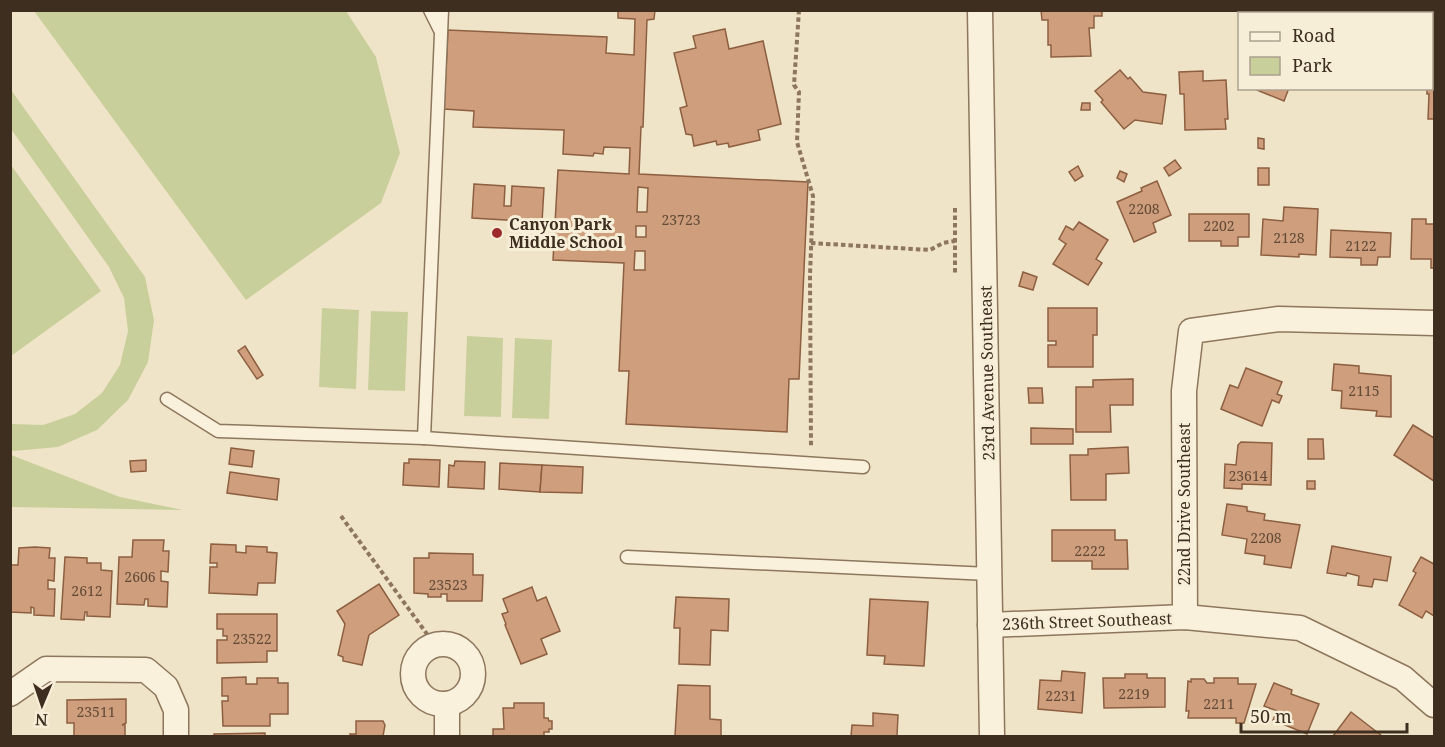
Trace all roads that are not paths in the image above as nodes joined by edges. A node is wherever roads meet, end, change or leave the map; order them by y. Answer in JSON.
{"nodes":[{"id":1,"x":430,"y":10,"type":"edge"},
{"id":2,"x":442,"y":10,"type":"edge"},
{"id":3,"x":980,"y":10,"type":"edge"},
{"id":4,"x":441,"y":32,"type":"junction"},
{"id":5,"x":1434,"y":322,"type":"edge"},
{"id":6,"x":167,"y":399,"type":"dead end"},
{"id":7,"x":424,"y":438,"type":"junction"},
{"id":8,"x":863,"y":467,"type":"dead end"},
{"id":9,"x":627,"y":557,"type":"dead end"},
{"id":10,"x":989,"y":574,"type":"junction"},
{"id":11,"x":1185,"y":617,"type":"junction"},
{"id":12,"x":990,"y":625,"type":"junction"},
{"id":13,"x":10,"y":694,"type":"edge"},
{"id":14,"x":447,"y":704,"type":"junction"},
{"id":15,"x":1434,"y":705,"type":"edge"},
{"id":16,"x":176,"y":736,"type":"edge"},
{"id":17,"x":447,"y":736,"type":"edge"},
{"id":18,"x":992,"y":736,"type":"edge"}],
"edges":[{"from":1,"to":4,"type":"lane"},
{"from":2,"to":4,"type":"lane"},
{"from":3,"to":10,"type":"street","name":"23rd Avenue Southeast"},
{"from":4,"to":7,"type":"lane"},
{"from":5,"to":11,"type":"street","name":"22nd Drive Southeast"},
{"from":6,"to":7,"type":"lane"},
{"from":7,"to":8,"type":"lane"},
{"from":9,"to":10,"type":"lane"},
{"from":10,"to":12,"type":"street","name":"23rd Avenue Southeast"},
{"from":11,"to":12,"type":"street","name":"236th Street Southeast"},
{"from":11,"to":15,"type":"street","name":"236th Street Southeast"},
{"from":12,"to":18,"type":"street","name":"23rd Avenue Southeast"},
{"from":13,"to":16,"type":"street"},
{"from":14,"to":14,"type":"street"},
{"from":14,"to":17,"type":"street"}]}
